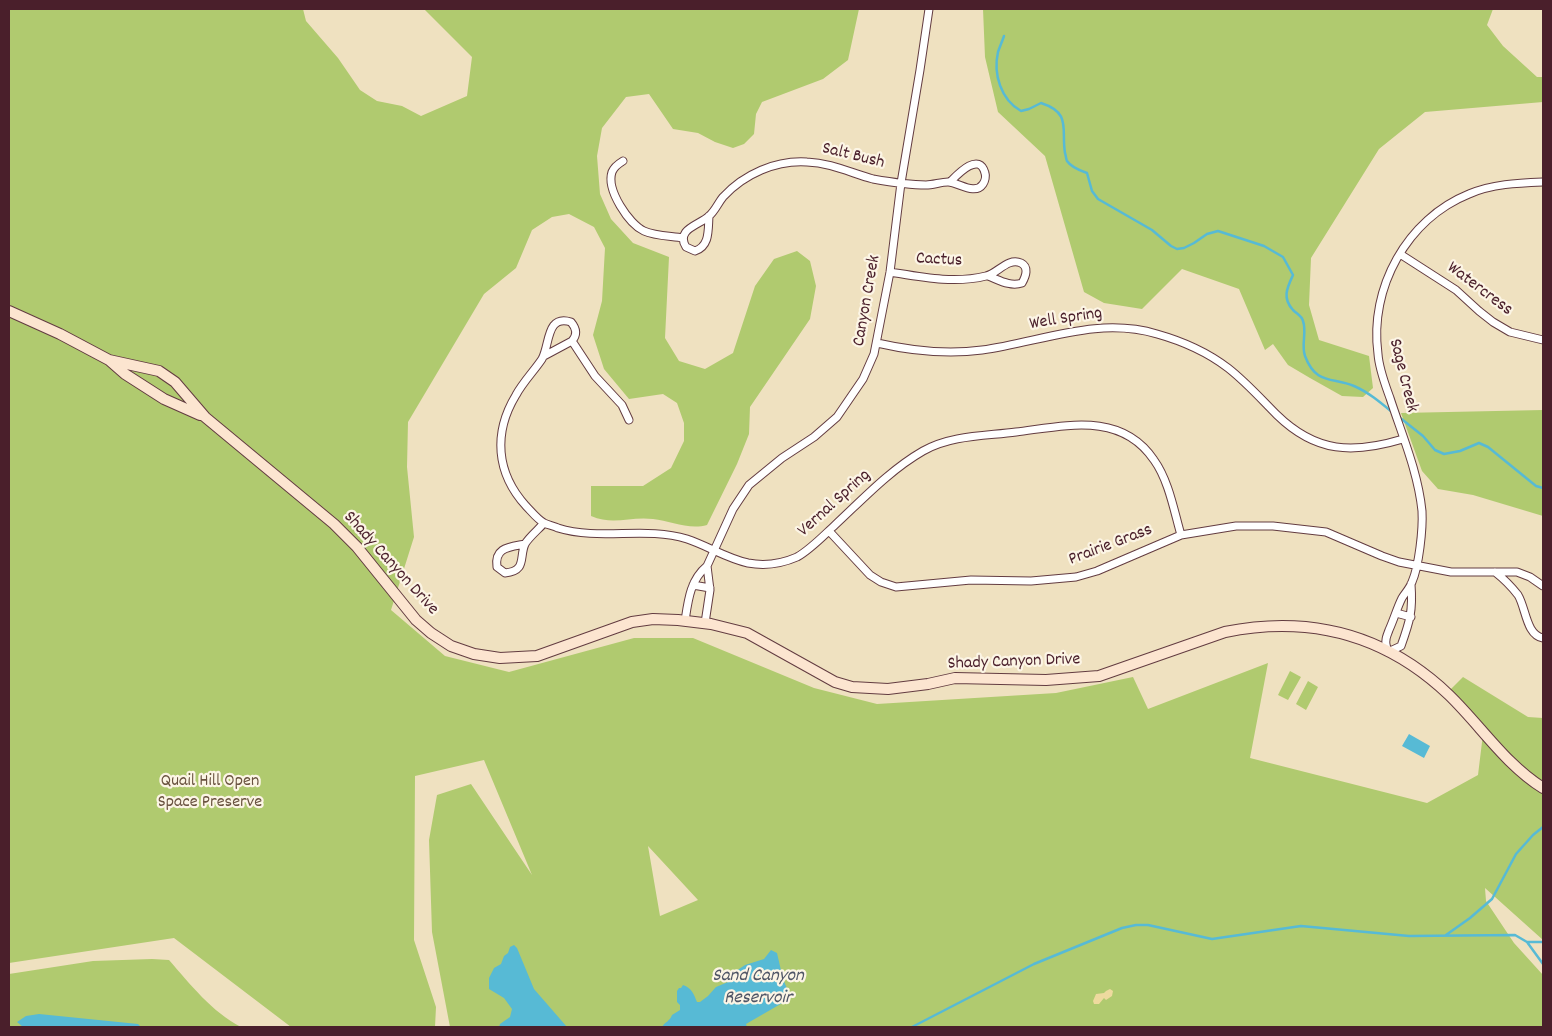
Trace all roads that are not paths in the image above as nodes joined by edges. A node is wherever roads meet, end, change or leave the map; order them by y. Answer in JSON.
{"nodes":[{"id":1,"x":929,"y":9,"type":"edge"},
{"id":2,"x":623,"y":161,"type":"dead end"},
{"id":3,"x":950,"y":182,"type":"junction"},
{"id":4,"x":1543,"y":182,"type":"edge"},
{"id":5,"x":901,"y":183,"type":"junction"},
{"id":6,"x":709,"y":216,"type":"junction"},
{"id":7,"x":683,"y":238,"type":"junction"},
{"id":8,"x":1400,"y":254,"type":"junction"},
{"id":9,"x":890,"y":272,"type":"junction"},
{"id":10,"x":988,"y":276,"type":"junction"},
{"id":11,"x":9,"y":311,"type":"edge"},
{"id":12,"x":1543,"y":340,"type":"edge"},
{"id":13,"x":572,"y":341,"type":"junction"},
{"id":14,"x":877,"y":344,"type":"junction"},
{"id":15,"x":544,"y":356,"type":"junction"},
{"id":16,"x":109,"y":360,"type":"junction"},
{"id":17,"x":206,"y":417,"type":"junction"},
{"id":18,"x":628,"y":420,"type":"dead end"},
{"id":19,"x":1403,"y":439,"type":"junction"},
{"id":20,"x":544,"y":523,"type":"junction"},
{"id":21,"x":829,"y":531,"type":"junction"},
{"id":22,"x":1181,"y":535,"type":"junction"},
{"id":23,"x":525,"y":544,"type":"junction"},
{"id":24,"x":714,"y":551,"type":"junction"},
{"id":25,"x":1418,"y":565,"type":"junction"},
{"id":26,"x":707,"y":566,"type":"junction"},
{"id":27,"x":1495,"y":572,"type":"junction"},
{"id":28,"x":1411,"y":584,"type":"junction"},
{"id":29,"x":693,"y":585,"type":"junction"},
{"id":30,"x":1543,"y":586,"type":"edge"},
{"id":31,"x":710,"y":588,"type":"junction"},
{"id":32,"x":1396,"y":613,"type":"junction"},
{"id":33,"x":1411,"y":617,"type":"junction"},
{"id":34,"x":684,"y":621,"type":"junction"},
{"id":35,"x":705,"y":623,"type":"junction"},
{"id":36,"x":1543,"y":638,"type":"edge"},
{"id":37,"x":1388,"y":652,"type":"junction"},
{"id":38,"x":1543,"y":788,"type":"edge"}],
"edges":[{"from":1,"to":5,"type":"street","name":"Canyon Creek"},
{"from":2,"to":7,"type":"street"},
{"from":3,"to":3,"type":"street","name":"Salt Bush"},
{"from":3,"to":5,"type":"street","name":"Salt Bush"},
{"from":4,"to":8,"type":"street","name":"Sage Creek"},
{"from":5,"to":6,"type":"street","name":"Salt Bush"},
{"from":5,"to":9,"type":"street","name":"Canyon Creek"},
{"from":6,"to":7,"type":"street","name":"Salt Bush"},
{"from":6,"to":7,"type":"street"},
{"from":8,"to":12,"type":"street","name":"Watercress"},
{"from":8,"to":19,"type":"street","name":"Sage Creek"},
{"from":9,"to":10,"type":"street","name":"Cactus"},
{"from":9,"to":14,"type":"street","name":"Canyon Creek"},
{"from":10,"to":10,"type":"street","name":"Cactus"},
{"from":11,"to":16,"type":"street"},
{"from":13,"to":15,"type":"street","name":"Vernal Spring"},
{"from":13,"to":15,"type":"street","name":"Vernal Spring"},
{"from":13,"to":18,"type":"street"},
{"from":14,"to":19,"type":"street","name":"Well Spring"},
{"from":14,"to":24,"type":"street","name":"Canyon Creek"},
{"from":15,"to":20,"type":"street","name":"Vernal Spring"},
{"from":16,"to":17,"type":"street"},
{"from":16,"to":17,"type":"street"},
{"from":17,"to":34,"type":"street","name":"Shady Canyon Drive"},
{"from":19,"to":25,"type":"street","name":"Sage Creek"},
{"from":20,"to":23,"type":"street"},
{"from":20,"to":24,"type":"street","name":"Vernal Spring"},
{"from":21,"to":22,"type":"street","name":"Prairie Grass"},
{"from":21,"to":22,"type":"street","name":"Vernal Spring"},
{"from":21,"to":24,"type":"street","name":"Vernal Spring"},
{"from":22,"to":25,"type":"street","name":"Prairie Grass"},
{"from":23,"to":23,"type":"street"},
{"from":24,"to":26,"type":"street","name":"Canyon Creek"},
{"from":25,"to":27,"type":"street","name":"Prairie Grass"},
{"from":25,"to":28,"type":"street","name":"Sage Creek"},
{"from":26,"to":29,"type":"street","name":"Canyon Creek"},
{"from":26,"to":31,"type":"street"},
{"from":27,"to":30,"type":"street","name":"Prairie Grass"},
{"from":27,"to":36,"type":"street"},
{"from":28,"to":32,"type":"street","name":"Sage Creek"},
{"from":28,"to":33,"type":"street","name":"Sage Creek"},
{"from":29,"to":31,"type":"street"},
{"from":29,"to":34,"type":"street","name":"Canyon Creek"},
{"from":31,"to":35,"type":"street"},
{"from":32,"to":33,"type":"street"},
{"from":32,"to":37,"type":"street","name":"Sage Creek"},
{"from":33,"to":37,"type":"street","name":"Sage Creek"},
{"from":34,"to":35,"type":"street","name":"Shady Canyon Drive"},
{"from":35,"to":37,"type":"street","name":"Shady Canyon Drive"},
{"from":37,"to":38,"type":"street","name":"Shady Canyon Drive"}]}
